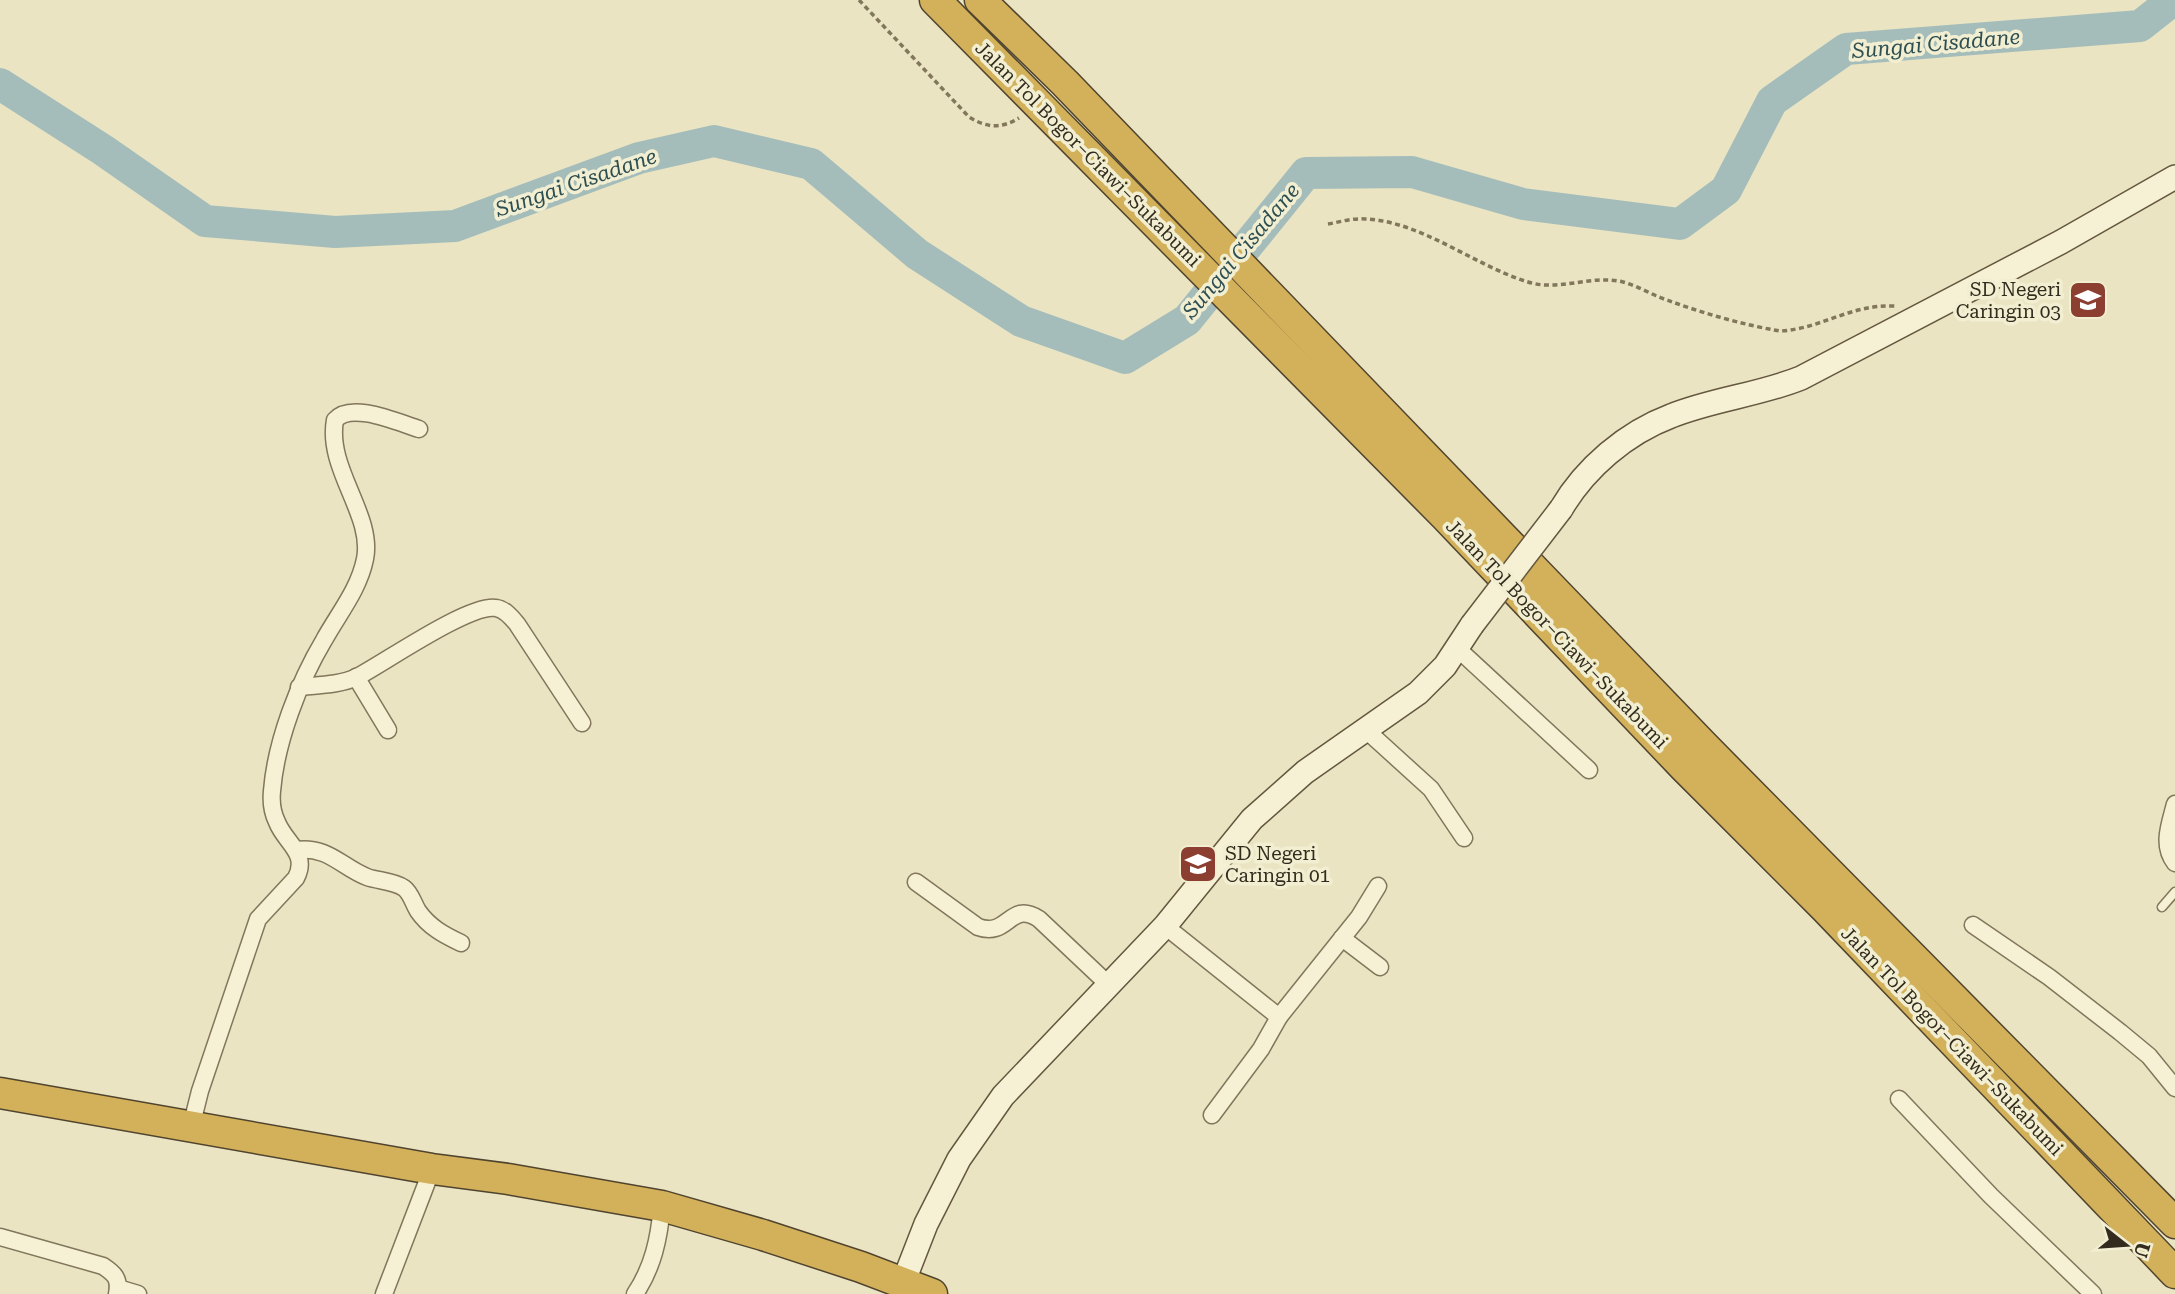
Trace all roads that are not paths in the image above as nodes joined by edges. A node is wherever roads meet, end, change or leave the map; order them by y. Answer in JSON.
{"nodes":[{"id":1,"x":935,"y":0,"type":"edge"},
{"id":2,"x":980,"y":0,"type":"edge"},
{"id":3,"x":2175,"y":177,"type":"edge"},
{"id":4,"x":419,"y":429,"type":"dead end"},
{"id":5,"x":1454,"y":507,"type":"junction"},
{"id":6,"x":1457,"y":648,"type":"junction"},
{"id":7,"x":356,"y":677,"type":"junction"},
{"id":8,"x":299,"y":687,"type":"junction"},
{"id":9,"x":582,"y":723,"type":"dead end"},
{"id":10,"x":388,"y":730,"type":"dead end"},
{"id":11,"x":1366,"y":730,"type":"junction"},
{"id":12,"x":1589,"y":770,"type":"dead end"},
{"id":13,"x":2175,"y":804,"type":"edge"},
{"id":14,"x":1464,"y":838,"type":"dead end"},
{"id":15,"x":296,"y":850,"type":"junction"},
{"id":16,"x":2175,"y":863,"type":"edge"},
{"id":17,"x":916,"y":882,"type":"dead end"},
{"id":18,"x":1378,"y":886,"type":"dead end"},
{"id":19,"x":2175,"y":892,"type":"edge"},
{"id":20,"x":1832,"y":895,"type":"junction"},
{"id":21,"x":2162,"y":907,"type":"dead end"},
{"id":22,"x":1973,"y":925,"type":"dead end"},
{"id":23,"x":1166,"y":926,"type":"junction"},
{"id":24,"x":1342,"y":938,"type":"junction"},
{"id":25,"x":461,"y":943,"type":"dead end"},
{"id":26,"x":1380,"y":967,"type":"dead end"},
{"id":27,"x":1110,"y":986,"type":"junction"},
{"id":28,"x":1279,"y":1017,"type":"junction"},
{"id":29,"x":2175,"y":1088,"type":"edge"},
{"id":30,"x":0,"y":1093,"type":"edge"},
{"id":31,"x":1899,"y":1099,"type":"dead end"},
{"id":32,"x":1212,"y":1115,"type":"dead end"},
{"id":33,"x":191,"y":1127,"type":"junction"},
{"id":34,"x":432,"y":1169,"type":"junction"},
{"id":35,"x":662,"y":1206,"type":"junction"},
{"id":36,"x":2175,"y":1223,"type":"edge"},
{"id":37,"x":0,"y":1237,"type":"edge"},
{"id":38,"x":2175,"y":1273,"type":"edge"},
{"id":39,"x":903,"y":1283,"type":"junction"},
{"id":40,"x":118,"y":1291,"type":"edge"},
{"id":41,"x":138,"y":1294,"type":"edge"},
{"id":42,"x":384,"y":1294,"type":"edge"},
{"id":43,"x":635,"y":1294,"type":"edge"},
{"id":44,"x":932,"y":1294,"type":"edge"},
{"id":45,"x":2093,"y":1294,"type":"edge"}],
"edges":[{"from":1,"to":5,"type":"highway","name":"Jalan Tol Bogor–Ciawi–Sukabumi"},
{"from":2,"to":5,"type":"highway","name":"Jalan Tol Bogor–Ciawi–Sukabumi"},
{"from":3,"to":6,"type":"street","bridge":true},
{"from":4,"to":8,"type":"street"},
{"from":5,"to":20,"type":"highway","name":"Jalan Tol Bogor–Ciawi–Sukabumi"},
{"from":5,"to":20,"type":"highway","name":"Jalan Tol Bogor–Ciawi–Sukabumi"},
{"from":6,"to":11,"type":"street"},
{"from":6,"to":12,"type":"street"},
{"from":7,"to":8,"type":"street"},
{"from":7,"to":9,"type":"street"},
{"from":7,"to":10,"type":"street"},
{"from":8,"to":15,"type":"street"},
{"from":11,"to":14,"type":"street"},
{"from":11,"to":23,"type":"street"},
{"from":13,"to":16,"type":"street"},
{"from":15,"to":25,"type":"street"},
{"from":15,"to":33,"type":"street"},
{"from":17,"to":27,"type":"street"},
{"from":18,"to":24,"type":"street"},
{"from":19,"to":21,"type":"lane"},
{"from":20,"to":36,"type":"highway","name":"Jalan Tol Bogor–Ciawi–Sukabumi"},
{"from":20,"to":38,"type":"highway","name":"Jalan Tol Bogor–Ciawi–Sukabumi"},
{"from":22,"to":29,"type":"street"},
{"from":23,"to":27,"type":"street"},
{"from":23,"to":28,"type":"street"},
{"from":24,"to":26,"type":"street"},
{"from":24,"to":28,"type":"street"},
{"from":27,"to":39,"type":"street"},
{"from":28,"to":32,"type":"street"},
{"from":30,"to":33,"type":"highway"},
{"from":31,"to":45,"type":"street"},
{"from":33,"to":34,"type":"highway"},
{"from":34,"to":35,"type":"highway"},
{"from":34,"to":42,"type":"street"},
{"from":35,"to":39,"type":"highway"},
{"from":35,"to":43,"type":"street"},
{"from":37,"to":40,"type":"street"},
{"from":39,"to":44,"type":"highway"},
{"from":40,"to":41,"type":"street"}]}
